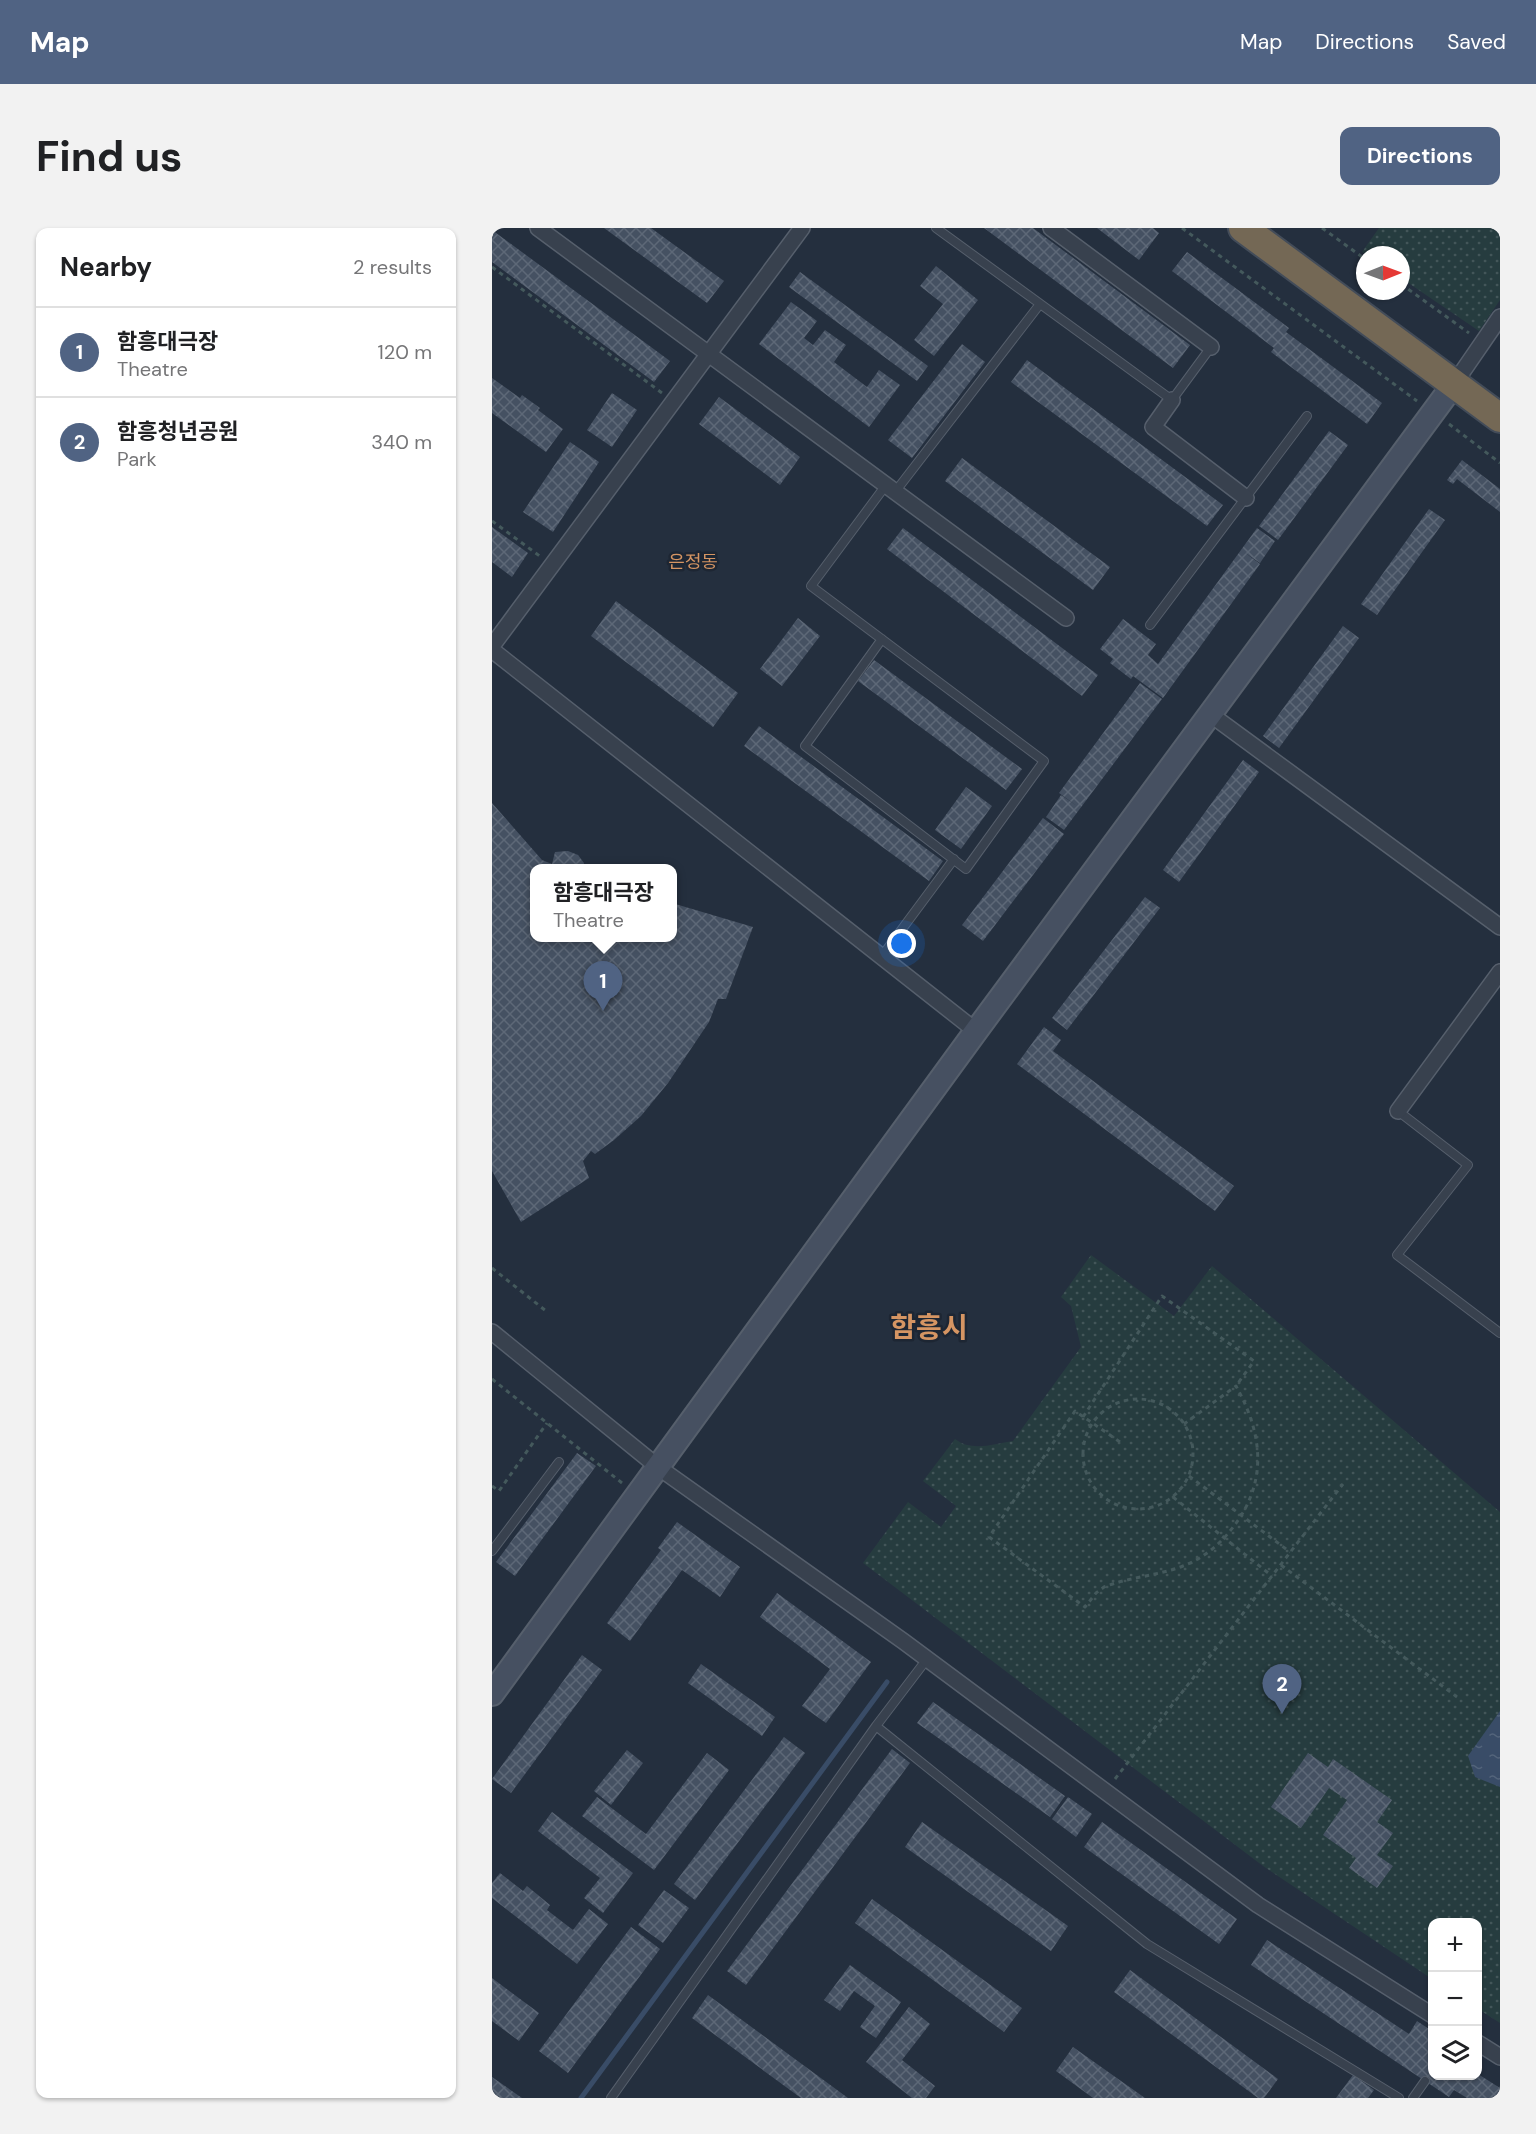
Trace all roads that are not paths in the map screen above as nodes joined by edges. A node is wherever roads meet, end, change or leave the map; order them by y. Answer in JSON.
{"nodes":[{"id":1,"x":538,"y":228,"type":"edge"},
{"id":2,"x":802,"y":228,"type":"edge"},
{"id":3,"x":936,"y":228,"type":"edge"},
{"id":4,"x":1051,"y":228,"type":"edge"},
{"id":5,"x":1243,"y":228,"type":"edge"},
{"id":6,"x":1040,"y":304,"type":"junction"},
{"id":7,"x":1500,"y":317,"type":"edge"},
{"id":8,"x":1211,"y":347,"type":"joint"},
{"id":9,"x":708,"y":354,"type":"junction"},
{"id":10,"x":1454,"y":384,"type":"junction"},
{"id":11,"x":1172,"y":400,"type":"junction"},
{"id":12,"x":1307,"y":416,"type":"dead end"},
{"id":13,"x":1500,"y":418,"type":"edge"},
{"id":14,"x":890,"y":488,"type":"junction"},
{"id":15,"x":1246,"y":498,"type":"junction"},
{"id":16,"x":1066,"y":618,"type":"dead end"},
{"id":17,"x":1150,"y":625,"type":"dead end"},
{"id":18,"x":882,"y":639,"type":"junction"},
{"id":19,"x":492,"y":648,"type":"edge"},
{"id":20,"x":1210,"y":714,"type":"junction"},
{"id":21,"x":954,"y":859,"type":"junction"},
{"id":22,"x":1500,"y":927,"type":"edge"},
{"id":23,"x":882,"y":956,"type":"junction"},
{"id":24,"x":1500,"y":972,"type":"edge"},
{"id":25,"x":976,"y":1031,"type":"junction"},
{"id":26,"x":1398,"y":1111,"type":"joint"},
{"id":27,"x":492,"y":1332,"type":"edge"},
{"id":28,"x":1500,"y":1333,"type":"edge"},
{"id":29,"x":560,"y":1462,"type":"dead end"},
{"id":30,"x":658,"y":1467,"type":"junction"},
{"id":31,"x":492,"y":1551,"type":"edge"},
{"id":32,"x":927,"y":1659,"type":"junction"},
{"id":33,"x":492,"y":1694,"type":"edge"},
{"id":34,"x":876,"y":1726,"type":"junction"},
{"id":35,"x":1428,"y":2012,"type":"edge"},
{"id":36,"x":1482,"y":2046,"type":"edge"},
{"id":37,"x":1500,"y":2057,"type":"edge"},
{"id":38,"x":1425,"y":2081,"type":"dead end"},
{"id":39,"x":611,"y":2098,"type":"edge"},
{"id":40,"x":1399,"y":2098,"type":"edge"},
{"id":41,"x":1413,"y":2098,"type":"edge"}],
"edges":[{"from":1,"to":9,"type":"street"},
{"from":2,"to":9,"type":"street"},
{"from":3,"to":6,"type":"lane"},
{"from":4,"to":8,"type":"street"},
{"from":5,"to":10,"type":"highway"},
{"from":6,"to":11,"type":"lane"},
{"from":6,"to":14,"type":"lane"},
{"from":7,"to":10,"type":"street"},
{"from":8,"to":11,"type":"lane"},
{"from":9,"to":14,"type":"street"},
{"from":9,"to":19,"type":"street"},
{"from":10,"to":13,"type":"highway"},
{"from":10,"to":20,"type":"street"},
{"from":11,"to":15,"type":"street"},
{"from":12,"to":15,"type":"lane"},
{"from":14,"to":16,"type":"street"},
{"from":14,"to":18,"type":"lane"},
{"from":15,"to":17,"type":"lane"},
{"from":18,"to":21,"type":"lane"},
{"from":18,"to":21,"type":"lane"},
{"from":19,"to":23,"type":"street"},
{"from":20,"to":22,"type":"street"},
{"from":20,"to":25,"type":"street"},
{"from":21,"to":23,"type":"lane"},
{"from":23,"to":25,"type":"street"},
{"from":24,"to":26,"type":"street"},
{"from":25,"to":30,"type":"street"},
{"from":26,"to":28,"type":"lane"},
{"from":27,"to":30,"type":"street"},
{"from":29,"to":31,"type":"lane"},
{"from":30,"to":32,"type":"street"},
{"from":30,"to":33,"type":"street"},
{"from":32,"to":34,"type":"lane"},
{"from":32,"to":35,"type":"street"},
{"from":34,"to":39,"type":"lane"},
{"from":34,"to":40,"type":"lane"},
{"from":36,"to":37,"type":"street"},
{"from":38,"to":41,"type":"lane"}]}
